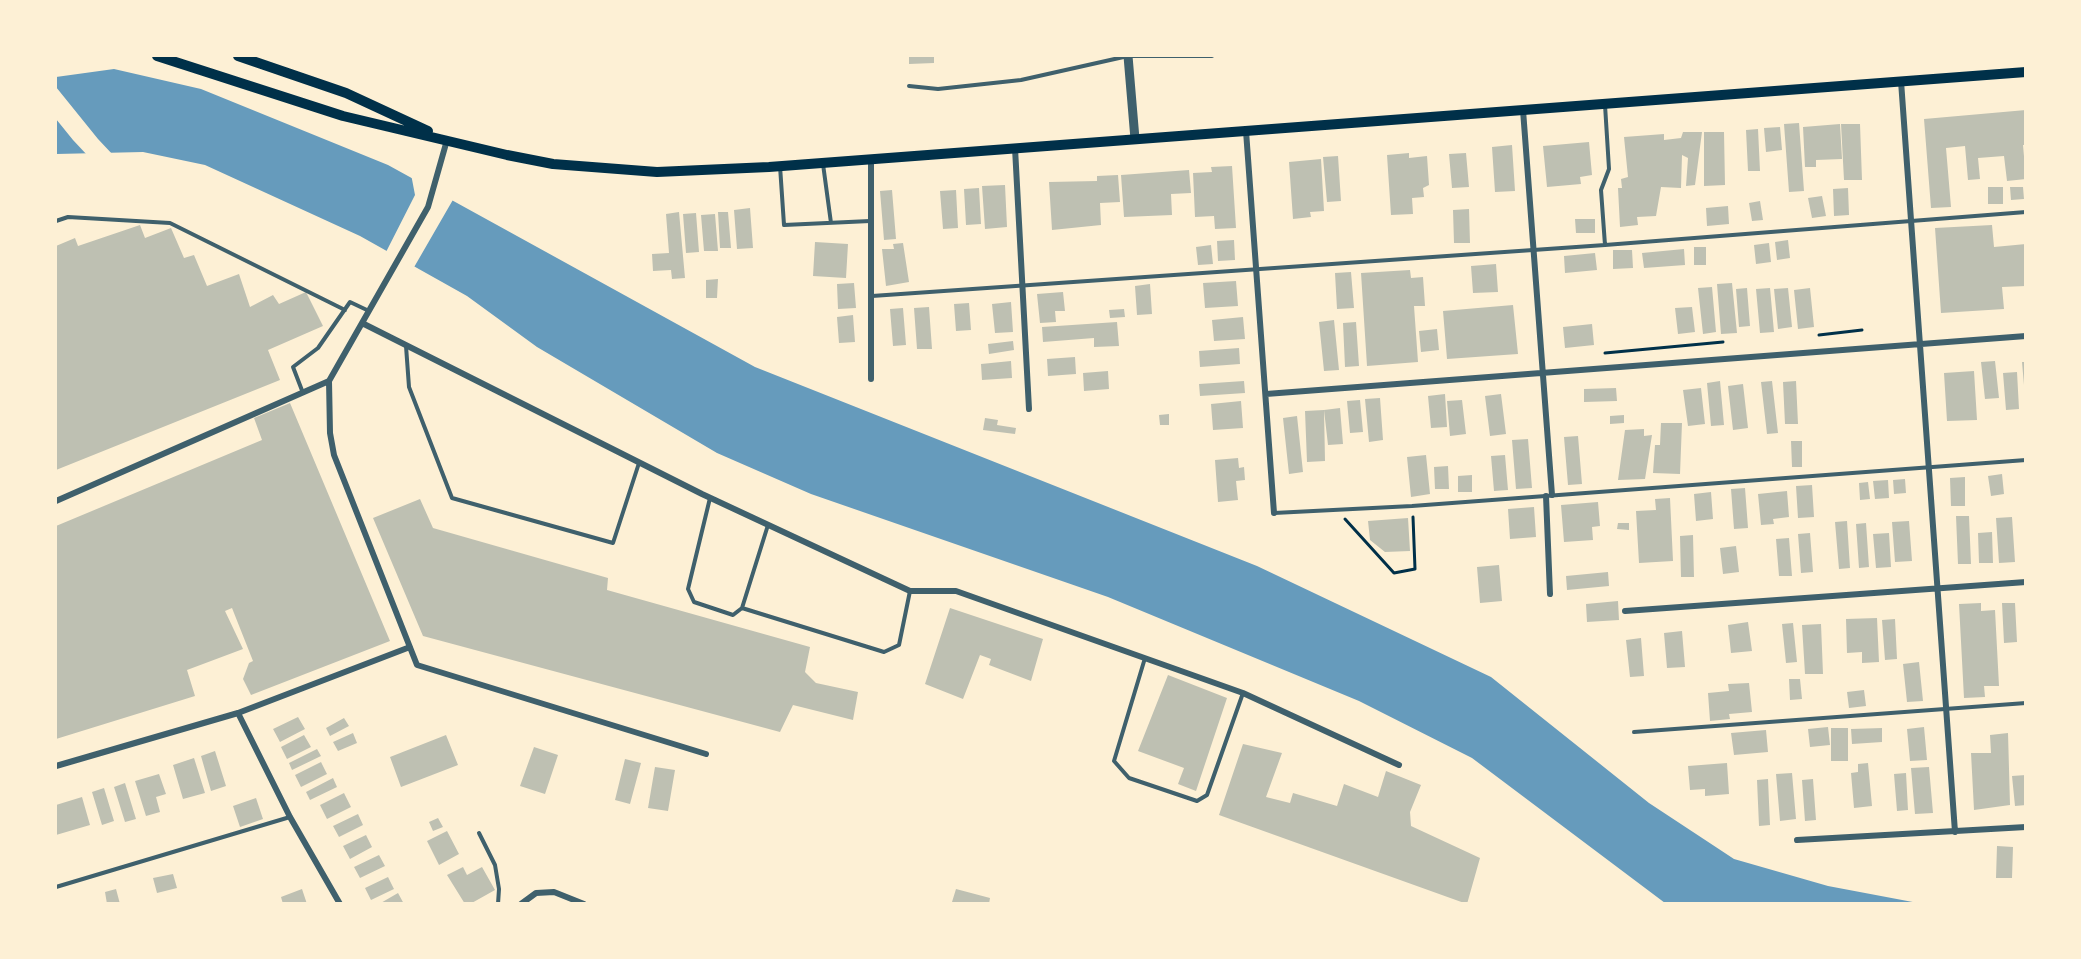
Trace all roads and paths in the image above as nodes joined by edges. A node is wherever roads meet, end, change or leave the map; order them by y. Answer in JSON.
{"nodes":[{"id":1,"x":157,"y":56,"type":"edge"},
{"id":2,"x":238,"y":56,"type":"edge"},
{"id":3,"x":1128,"y":56,"type":"edge"},
{"id":4,"x":1212,"y":56,"type":"edge"},
{"id":5,"x":2025,"y":72,"type":"edge"},
{"id":6,"x":1901,"y":81,"type":"junction"},
{"id":7,"x":909,"y":86,"type":"dead end"},
{"id":8,"x":1605,"y":104,"type":"junction"},
{"id":9,"x":1523,"y":110,"type":"junction"},
{"id":10,"x":1246,"y":131,"type":"junction"},
{"id":11,"x":1135,"y":139,"type":"junction"},
{"id":12,"x":447,"y":140,"type":"junction"},
{"id":13,"x":1015,"y":148,"type":"junction"},
{"id":14,"x":871,"y":158,"type":"junction"},
{"id":15,"x":823,"y":162,"type":"junction"},
{"id":16,"x":780,"y":165,"type":"junction"},
{"id":17,"x":2025,"y":212,"type":"edge"},
{"id":18,"x":56,"y":220,"type":"edge"},
{"id":19,"x":871,"y":221,"type":"junction"},
{"id":20,"x":1911,"y":222,"type":"junction"},
{"id":21,"x":831,"y":223,"type":"junction"},
{"id":22,"x":1605,"y":245,"type":"junction"},
{"id":23,"x":1534,"y":250,"type":"junction"},
{"id":24,"x":1256,"y":269,"type":"junction"},
{"id":25,"x":1023,"y":286,"type":"junction"},
{"id":26,"x":872,"y":296,"type":"junction"},
{"id":27,"x":345,"y":310,"type":"junction"},
{"id":28,"x":369,"y":311,"type":"junction"},
{"id":29,"x":362,"y":323,"type":"junction"},
{"id":30,"x":1862,"y":330,"type":"dead end"},
{"id":31,"x":1819,"y":335,"type":"dead end"},
{"id":32,"x":2025,"y":336,"type":"edge"},
{"id":33,"x":1723,"y":342,"type":"dead end"},
{"id":34,"x":1920,"y":344,"type":"junction"},
{"id":35,"x":406,"y":345,"type":"junction"},
{"id":36,"x":1605,"y":353,"type":"dead end"},
{"id":37,"x":1544,"y":372,"type":"junction"},
{"id":38,"x":871,"y":378,"type":"dead end"},
{"id":39,"x":329,"y":381,"type":"junction"},
{"id":40,"x":303,"y":393,"type":"junction"},
{"id":41,"x":1266,"y":394,"type":"junction"},
{"id":42,"x":1029,"y":409,"type":"dead end"},
{"id":43,"x":2025,"y":460,"type":"edge"},
{"id":44,"x":639,"y":463,"type":"junction"},
{"id":45,"x":1929,"y":468,"type":"junction"},
{"id":46,"x":1549,"y":496,"type":"junction"},
{"id":47,"x":710,"y":498,"type":"junction"},
{"id":48,"x":56,"y":501,"type":"edge"},
{"id":49,"x":1412,"y":506,"type":"junction"},
{"id":50,"x":1339,"y":510,"type":"junction"},
{"id":51,"x":1274,"y":513,"type":"joint"},
{"id":52,"x":768,"y":525,"type":"junction"},
{"id":53,"x":2025,"y":582,"type":"edge"},
{"id":54,"x":1939,"y":589,"type":"junction"},
{"id":55,"x":910,"y":591,"type":"junction"},
{"id":56,"x":1550,"y":594,"type":"dead end"},
{"id":57,"x":742,"y":608,"type":"junction"},
{"id":58,"x":1625,"y":611,"type":"dead end"},
{"id":59,"x":410,"y":647,"type":"junction"},
{"id":60,"x":1145,"y":658,"type":"junction"},
{"id":61,"x":1243,"y":693,"type":"junction"},
{"id":62,"x":2025,"y":703,"type":"edge"},
{"id":63,"x":1947,"y":710,"type":"junction"},
{"id":64,"x":238,"y":713,"type":"junction"},
{"id":65,"x":1634,"y":732,"type":"dead end"},
{"id":66,"x":706,"y":754,"type":"dead end"},
{"id":67,"x":1399,"y":765,"type":"dead end"},
{"id":68,"x":56,"y":766,"type":"edge"},
{"id":69,"x":290,"y":818,"type":"junction"},
{"id":70,"x":2025,"y":827,"type":"edge"},
{"id":71,"x":1955,"y":832,"type":"junction"},
{"id":72,"x":479,"y":833,"type":"dead end"},
{"id":73,"x":1797,"y":840,"type":"dead end"},
{"id":74,"x":56,"y":887,"type":"edge"},
{"id":75,"x":340,"y":903,"type":"edge"},
{"id":76,"x":498,"y":903,"type":"edge"},
{"id":77,"x":521,"y":903,"type":"edge"},
{"id":78,"x":584,"y":903,"type":"edge"}],
"edges":[{"from":1,"to":12,"type":"main road"},
{"from":2,"to":12,"type":"main road"},
{"from":3,"to":4,"type":"lane"},
{"from":3,"to":7,"type":"lane"},
{"from":3,"to":11,"type":"street"},
{"from":5,"to":6,"type":"main road"},
{"from":6,"to":8,"type":"main road"},
{"from":6,"to":20,"type":"street"},
{"from":8,"to":9,"type":"main road"},
{"from":8,"to":22,"type":"lane"},
{"from":9,"to":10,"type":"main road"},
{"from":9,"to":23,"type":"street"},
{"from":10,"to":11,"type":"main road"},
{"from":10,"to":24,"type":"street"},
{"from":11,"to":13,"type":"main road"},
{"from":12,"to":16,"type":"main road"},
{"from":12,"to":28,"type":"street"},
{"from":13,"to":14,"type":"main road"},
{"from":13,"to":25,"type":"street"},
{"from":14,"to":15,"type":"main road"},
{"from":14,"to":19,"type":"street"},
{"from":15,"to":16,"type":"main road"},
{"from":15,"to":21,"type":"lane"},
{"from":16,"to":21,"type":"lane"},
{"from":17,"to":20,"type":"lane"},
{"from":18,"to":27,"type":"lane"},
{"from":19,"to":21,"type":"lane"},
{"from":19,"to":26,"type":"street"},
{"from":20,"to":22,"type":"lane"},
{"from":20,"to":34,"type":"street"},
{"from":22,"to":23,"type":"lane"},
{"from":23,"to":24,"type":"lane"},
{"from":23,"to":37,"type":"street"},
{"from":24,"to":25,"type":"lane"},
{"from":24,"to":41,"type":"street"},
{"from":25,"to":26,"type":"lane"},
{"from":25,"to":42,"type":"street"},
{"from":26,"to":38,"type":"street"},
{"from":27,"to":28,"type":"lane"},
{"from":27,"to":40,"type":"lane"},
{"from":28,"to":29,"type":"street"},
{"from":29,"to":35,"type":"street"},
{"from":29,"to":39,"type":"street"},
{"from":30,"to":31,"type":"path"},
{"from":32,"to":34,"type":"street"},
{"from":33,"to":36,"type":"path"},
{"from":34,"to":37,"type":"street"},
{"from":34,"to":45,"type":"street"},
{"from":35,"to":44,"type":"street"},
{"from":35,"to":44,"type":"lane"},
{"from":37,"to":41,"type":"street"},
{"from":37,"to":46,"type":"street"},
{"from":39,"to":40,"type":"street"},
{"from":39,"to":59,"type":"street"},
{"from":40,"to":48,"type":"street"},
{"from":41,"to":51,"type":"street"},
{"from":43,"to":45,"type":"lane"},
{"from":44,"to":47,"type":"street"},
{"from":45,"to":46,"type":"lane"},
{"from":45,"to":54,"type":"street"},
{"from":46,"to":49,"type":"lane"},
{"from":46,"to":56,"type":"street"},
{"from":47,"to":52,"type":"street"},
{"from":47,"to":57,"type":"lane"},
{"from":49,"to":50,"type":"lane"},
{"from":49,"to":50,"type":"path"},
{"from":50,"to":51,"type":"lane"},
{"from":52,"to":55,"type":"street"},
{"from":52,"to":57,"type":"lane"},
{"from":53,"to":54,"type":"street"},
{"from":54,"to":58,"type":"street"},
{"from":54,"to":63,"type":"street"},
{"from":55,"to":57,"type":"lane"},
{"from":55,"to":60,"type":"street"},
{"from":59,"to":64,"type":"street"},
{"from":59,"to":66,"type":"street"},
{"from":60,"to":61,"type":"street"},
{"from":60,"to":61,"type":"lane"},
{"from":61,"to":67,"type":"street"},
{"from":62,"to":63,"type":"lane"},
{"from":63,"to":65,"type":"lane"},
{"from":63,"to":71,"type":"street"},
{"from":64,"to":68,"type":"street"},
{"from":64,"to":69,"type":"street"},
{"from":69,"to":74,"type":"lane"},
{"from":69,"to":75,"type":"street"},
{"from":70,"to":71,"type":"street"},
{"from":71,"to":73,"type":"street"},
{"from":72,"to":76,"type":"lane"},
{"from":77,"to":78,"type":"street"}]}
